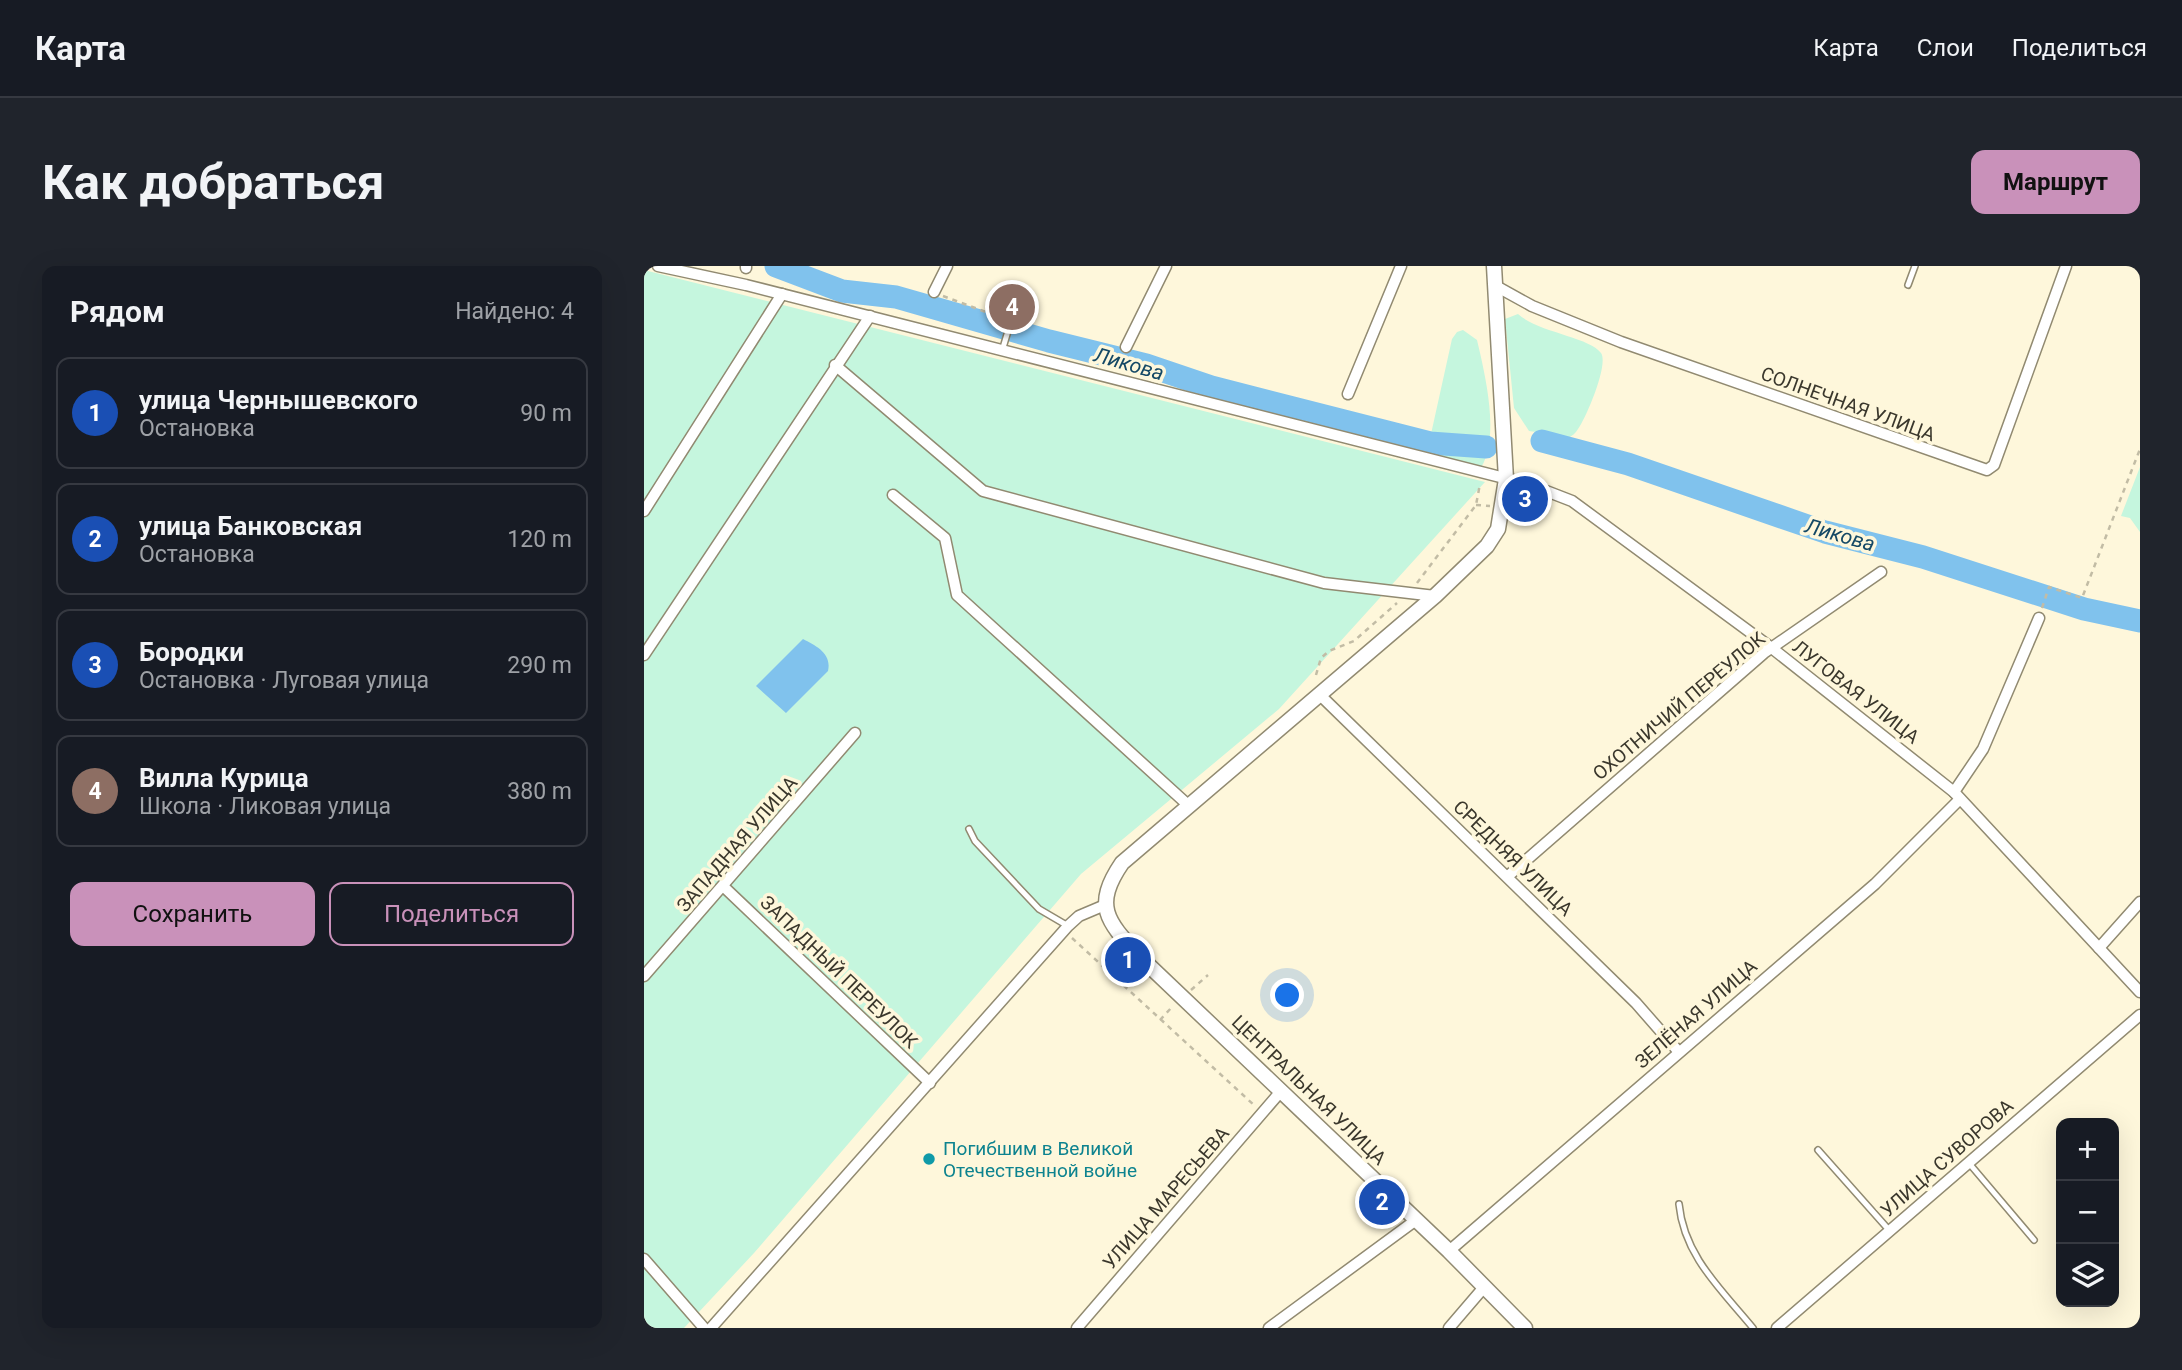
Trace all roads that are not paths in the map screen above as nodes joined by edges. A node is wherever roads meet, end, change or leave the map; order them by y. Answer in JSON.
{"nodes":[{"id":1,"x":658,"y":266,"type":"edge"},
{"id":2,"x":947,"y":266,"type":"edge"},
{"id":3,"x":1166,"y":266,"type":"edge"},
{"id":4,"x":1401,"y":266,"type":"edge"},
{"id":5,"x":1915,"y":266,"type":"edge"},
{"id":6,"x":2066,"y":266,"type":"edge"},
{"id":7,"x":746,"y":267,"type":"edge"},
{"id":8,"x":1494,"y":267,"type":"edge"},
{"id":9,"x":746,"y":285,"type":"junction"},
{"id":10,"x":1494,"y":285,"type":"junction"},
{"id":11,"x":1908,"y":285,"type":"dead end"},
{"id":12,"x":934,"y":292,"type":"road end"},
{"id":13,"x":782,"y":294,"type":"junction"},
{"id":14,"x":870,"y":316,"type":"junction"},
{"id":15,"x":1011,"y":321,"type":"road end"},
{"id":16,"x":1003,"y":345,"type":"junction"},
{"id":17,"x":1124,"y":351,"type":"road end"},
{"id":18,"x":835,"y":365,"type":"junction"},
{"id":19,"x":1348,"y":394,"type":"dead end"},
{"id":20,"x":1506,"y":479,"type":"junction"},
{"id":21,"x":893,"y":495,"type":"dead end"},
{"id":22,"x":644,"y":511,"type":"edge"},
{"id":23,"x":1881,"y":572,"type":"dead end"},
{"id":24,"x":1435,"y":596,"type":"junction"},
{"id":25,"x":2039,"y":618,"type":"dead end"},
{"id":26,"x":1773,"y":649,"type":"junction"},
{"id":27,"x":644,"y":655,"type":"edge"},
{"id":28,"x":1319,"y":694,"type":"junction"},
{"id":29,"x":855,"y":733,"type":"dead end"},
{"id":30,"x":1957,"y":795,"type":"junction"},
{"id":31,"x":1188,"y":804,"type":"junction"},
{"id":32,"x":969,"y":829,"type":"dead end"},
{"id":33,"x":1508,"y":876,"type":"junction"},
{"id":34,"x":724,"y":887,"type":"junction"},
{"id":35,"x":2140,"y":902,"type":"edge"},
{"id":36,"x":1105,"y":905,"type":"junction"},
{"id":37,"x":1066,"y":928,"type":"junction"},
{"id":38,"x":2099,"y":948,"type":"junction"},
{"id":39,"x":644,"y":975,"type":"edge"},
{"id":40,"x":2140,"y":992,"type":"edge"},
{"id":41,"x":2140,"y":1015,"type":"edge"},
{"id":42,"x":1678,"y":1051,"type":"junction"},
{"id":43,"x":930,"y":1083,"type":"junction"},
{"id":44,"x":1282,"y":1090,"type":"junction"},
{"id":45,"x":1818,"y":1150,"type":"dead end"},
{"id":46,"x":1968,"y":1162,"type":"junction"},
{"id":47,"x":1679,"y":1204,"type":"dead end"},
{"id":48,"x":1416,"y":1220,"type":"junction"},
{"id":49,"x":1889,"y":1230,"type":"junction"},
{"id":50,"x":2034,"y":1240,"type":"dead end"},
{"id":51,"x":1449,"y":1251,"type":"junction"},
{"id":52,"x":644,"y":1259,"type":"edge"},
{"id":53,"x":1485,"y":1286,"type":"junction"},
{"id":54,"x":704,"y":1328,"type":"edge"},
{"id":55,"x":711,"y":1328,"type":"edge"},
{"id":56,"x":1077,"y":1328,"type":"edge"},
{"id":57,"x":1269,"y":1328,"type":"edge"},
{"id":58,"x":1449,"y":1328,"type":"edge"},
{"id":59,"x":1525,"y":1328,"type":"edge"},
{"id":60,"x":1753,"y":1328,"type":"edge"},
{"id":61,"x":1777,"y":1328,"type":"edge"}],
"edges":[{"from":1,"to":9,"type":"street","name":"ЛУГОВАЯ УЛИЦА"},
{"from":2,"to":12,"type":"street"},
{"from":3,"to":17,"type":"street"},
{"from":4,"to":19,"type":"street"},
{"from":5,"to":11,"type":"lane"},
{"from":6,"to":10,"type":"street","name":"СОЛНЕЧНАЯ УЛИЦА"},
{"from":7,"to":9,"type":"lane"},
{"from":8,"to":10,"type":"street"},
{"from":9,"to":13,"type":"street","name":"ЛУГОВАЯ УЛИЦА"},
{"from":10,"to":20,"type":"street"},
{"from":13,"to":14,"type":"street","name":"ЛУГОВАЯ УЛИЦА"},
{"from":13,"to":22,"type":"street"},
{"from":14,"to":16,"type":"street","name":"ЛУГОВАЯ УЛИЦА"},
{"from":14,"to":18,"type":"street"},
{"from":15,"to":16,"type":"lane"},
{"from":16,"to":20,"type":"street","name":"ЛУГОВАЯ УЛИЦА"},
{"from":18,"to":24,"type":"street"},
{"from":18,"to":27,"type":"street"},
{"from":20,"to":24,"type":"street"},
{"from":20,"to":26,"type":"street","name":"ЛУГОВАЯ УЛИЦА"},
{"from":21,"to":31,"type":"street"},
{"from":23,"to":26,"type":"street","name":"ОХОТНИЧИЙ ПЕРЕУЛОК"},
{"from":24,"to":28,"type":"street"},
{"from":25,"to":30,"type":"street","name":"ЗЕЛЁНАЯ УЛИЦА"},
{"from":26,"to":30,"type":"street","name":"ЛУГОВАЯ УЛИЦА"},
{"from":26,"to":33,"type":"street","name":"ОХОТНИЧИЙ ПЕРЕУЛОК"},
{"from":28,"to":31,"type":"street"},
{"from":28,"to":33,"type":"street","name":"СРЕДНЯЯ УЛИЦА"},
{"from":29,"to":34,"type":"street","name":"ЗАПАДНАЯ УЛИЦА"},
{"from":30,"to":38,"type":"street","name":"ЛУГОВАЯ УЛИЦА"},
{"from":30,"to":42,"type":"street","name":"ЗЕЛЁНАЯ УЛИЦА"},
{"from":31,"to":36,"type":"street"},
{"from":32,"to":37,"type":"lane"},
{"from":33,"to":42,"type":"street","name":"СРЕДНЯЯ УЛИЦА"},
{"from":34,"to":39,"type":"street","name":"ЗАПАДНАЯ УЛИЦА"},
{"from":34,"to":43,"type":"street","name":"ЗАПАДНЫЙ ПЕРЕУЛОК"},
{"from":35,"to":38,"type":"street"},
{"from":36,"to":37,"type":"street"},
{"from":36,"to":44,"type":"street","name":"ЦЕНТРАЛЬНАЯ УЛИЦА"},
{"from":37,"to":43,"type":"street"},
{"from":38,"to":40,"type":"street","name":"ЛУГОВАЯ УЛИЦА"},
{"from":41,"to":46,"type":"street","name":"УЛИЦА СУВОРОВА"},
{"from":42,"to":51,"type":"street","name":"ЗЕЛЁНАЯ УЛИЦА"},
{"from":43,"to":55,"type":"street"},
{"from":44,"to":48,"type":"street","name":"ЦЕНТРАЛЬНАЯ УЛИЦА"},
{"from":44,"to":56,"type":"street","name":"УЛИЦА МАРЕСЬЕВА"},
{"from":45,"to":49,"type":"lane"},
{"from":46,"to":49,"type":"street","name":"УЛИЦА СУВОРОВА"},
{"from":46,"to":50,"type":"lane"},
{"from":47,"to":60,"type":"lane"},
{"from":48,"to":51,"type":"street","name":"ЦЕНТРАЛЬНАЯ УЛИЦА"},
{"from":48,"to":57,"type":"street"},
{"from":49,"to":61,"type":"street","name":"УЛИЦА СУВОРОВА"},
{"from":51,"to":53,"type":"street","name":"ЦЕНТРАЛЬНАЯ УЛИЦА"},
{"from":52,"to":54,"type":"street"},
{"from":53,"to":58,"type":"street"},
{"from":53,"to":59,"type":"street","name":"ЦЕНТРАЛЬНАЯ УЛИЦА"}]}
